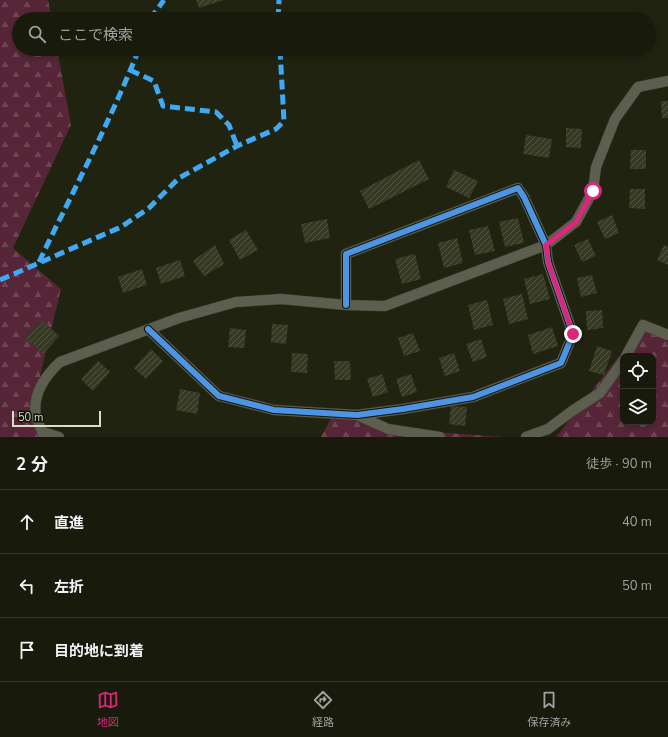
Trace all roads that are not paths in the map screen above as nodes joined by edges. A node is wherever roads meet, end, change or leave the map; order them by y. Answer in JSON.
{"nodes":[{"id":1,"x":668,"y":81,"type":"edge"},
{"id":2,"x":546,"y":245,"type":"junction"},
{"id":3,"x":346,"y":305,"type":"junction"},
{"id":4,"x":148,"y":329,"type":"junction"},
{"id":5,"x":668,"y":335,"type":"edge"},
{"id":6,"x":628,"y":353,"type":"edge"},
{"id":7,"x":620,"y":365,"type":"edge"},
{"id":8,"x":357,"y":415,"type":"junction"},
{"id":9,"x":43,"y":434,"type":"edge"},
{"id":10,"x":59,"y":437,"type":"edge"},
{"id":11,"x":440,"y":437,"type":"edge"},
{"id":12,"x":526,"y":437,"type":"edge"}],
"edges":[{"from":1,"to":2,"type":"street"},
{"from":2,"to":3,"type":"street"},
{"from":2,"to":3,"type":"street"},
{"from":2,"to":8,"type":"street"},
{"from":3,"to":4,"type":"street"},
{"from":4,"to":8,"type":"street"},
{"from":4,"to":9,"type":"street"},
{"from":5,"to":6,"type":"street"},
{"from":7,"to":12,"type":"street"},
{"from":8,"to":11,"type":"street"},
{"from":9,"to":10,"type":"street"}]}
